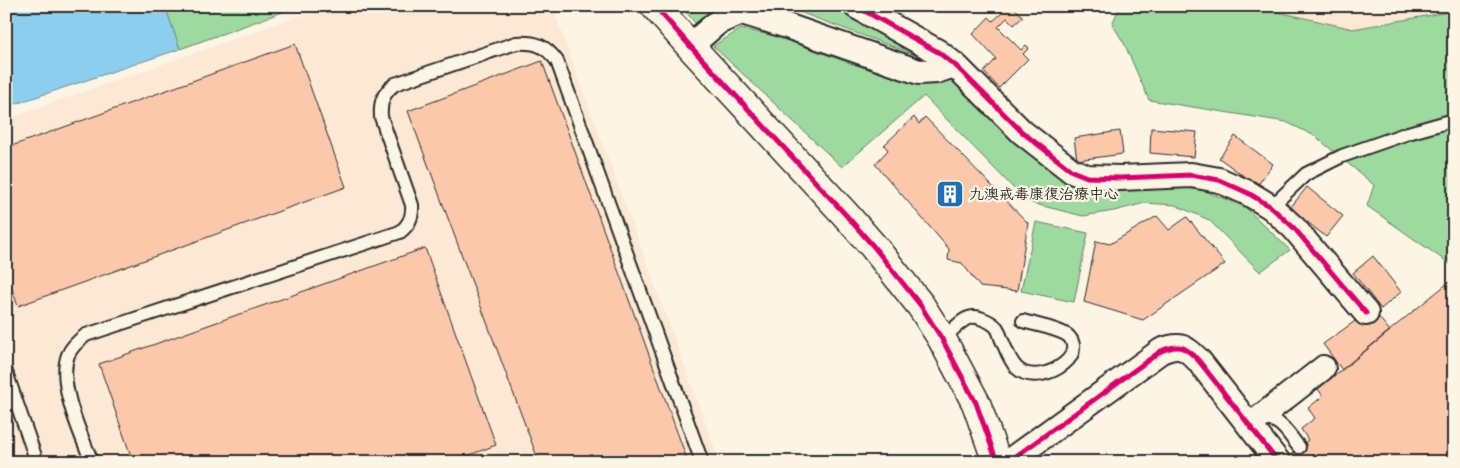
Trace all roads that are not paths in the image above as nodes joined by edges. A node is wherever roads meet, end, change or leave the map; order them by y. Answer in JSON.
{"nodes":[{"id":1,"x":655,"y":6,"type":"edge"},
{"id":2,"x":856,"y":6,"type":"edge"},
{"id":3,"x":690,"y":46,"type":"junction"},
{"id":4,"x":954,"y":65,"type":"junction"},
{"id":5,"x":1454,"y":120,"type":"edge"},
{"id":6,"x":1271,"y":207,"type":"junction"},
{"id":7,"x":1366,"y":313,"type":"dead end"},
{"id":8,"x":1023,"y":321,"type":"dead end"},
{"id":9,"x":942,"y":339,"type":"junction"},
{"id":10,"x":6,"y":372,"type":"edge"},
{"id":11,"x":1280,"y":409,"type":"junction"},
{"id":12,"x":1255,"y":423,"type":"junction"},
{"id":13,"x":1279,"y":423,"type":"junction"},
{"id":14,"x":1299,"y":447,"type":"dead end"},
{"id":15,"x":37,"y":462,"type":"edge"},
{"id":16,"x":92,"y":462,"type":"edge"},
{"id":17,"x":702,"y":462,"type":"edge"},
{"id":18,"x":997,"y":462,"type":"edge"},
{"id":19,"x":1008,"y":462,"type":"edge"},
{"id":20,"x":1278,"y":462,"type":"edge"}],
"edges":[{"from":1,"to":3,"type":"street"},
{"from":2,"to":4,"type":"street"},
{"from":3,"to":4,"type":"street"},
{"from":3,"to":9,"type":"street"},
{"from":4,"to":6,"type":"street"},
{"from":5,"to":6,"type":"lane"},
{"from":6,"to":7,"type":"street"},
{"from":8,"to":9,"type":"lane"},
{"from":9,"to":18,"type":"street"},
{"from":10,"to":15,"type":"lane"},
{"from":11,"to":12,"type":"lane"},
{"from":11,"to":12,"type":"lane"},
{"from":11,"to":13,"type":"lane"},
{"from":12,"to":13,"type":"lane"},
{"from":12,"to":19,"type":"street"},
{"from":12,"to":20,"type":"street"},
{"from":13,"to":14,"type":"lane"},
{"from":16,"to":17,"type":"lane"}]}
